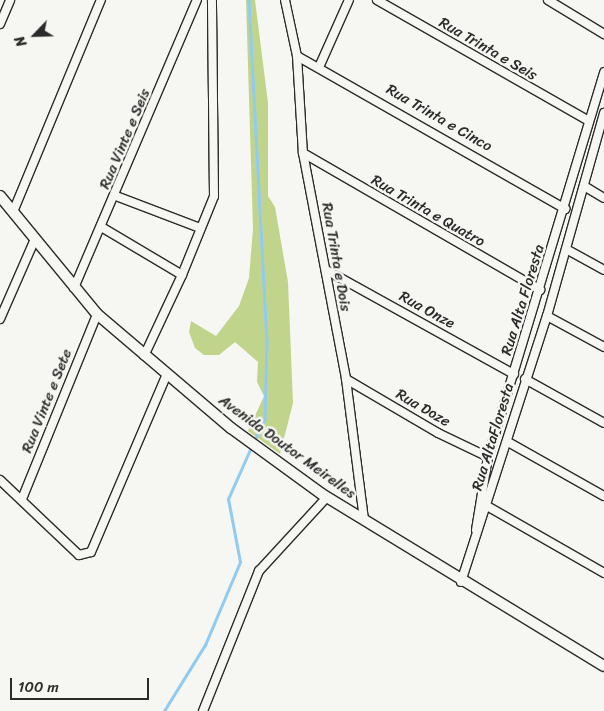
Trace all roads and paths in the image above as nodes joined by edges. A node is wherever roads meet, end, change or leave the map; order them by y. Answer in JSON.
{"nodes":[{"id":1,"x":10,"y":0,"type":"edge"},
{"id":2,"x":102,"y":0,"type":"edge"},
{"id":3,"x":198,"y":0,"type":"edge"},
{"id":4,"x":212,"y":0,"type":"edge"},
{"id":5,"x":285,"y":0,"type":"edge"},
{"id":6,"x":349,"y":0,"type":"edge"},
{"id":7,"x":377,"y":0,"type":"edge"},
{"id":8,"x":548,"y":0,"type":"edge"},
{"id":9,"x":0,"y":24,"type":"edge"},
{"id":10,"x":604,"y":34,"type":"edge"},
{"id":11,"x":297,"y":56,"type":"junction"},
{"id":12,"x":320,"y":65,"type":"junction"},
{"id":13,"x":604,"y":72,"type":"edge"},
{"id":14,"x":604,"y":113,"type":"edge"},
{"id":15,"x":587,"y":120,"type":"junction"},
{"id":16,"x":603,"y":124,"type":"edge"},
{"id":17,"x":303,"y":153,"type":"junction"},
{"id":18,"x":575,"y":161,"type":"junction"},
{"id":19,"x":588,"y":164,"type":"junction"},
{"id":20,"x":584,"y":186,"type":"junction"},
{"id":21,"x":0,"y":196,"type":"edge"},
{"id":22,"x":116,"y":196,"type":"junction"},
{"id":23,"x":604,"y":198,"type":"edge"},
{"id":24,"x":565,"y":209,"type":"junction"},
{"id":25,"x":13,"y":212,"type":"junction"},
{"id":26,"x":103,"y":228,"type":"junction"},
{"id":27,"x":200,"y":228,"type":"junction"},
{"id":28,"x":35,"y":239,"type":"junction"},
{"id":29,"x":566,"y":249,"type":"junction"},
{"id":30,"x":326,"y":270,"type":"junction"},
{"id":31,"x":604,"y":270,"type":"edge"},
{"id":32,"x":182,"y":275,"type":"junction"},
{"id":33,"x":74,"y":288,"type":"junction"},
{"id":34,"x":540,"y":290,"type":"junction"},
{"id":35,"x":97,"y":314,"type":"junction"},
{"id":36,"x":547,"y":316,"type":"junction"},
{"id":37,"x":0,"y":319,"type":"edge"},
{"id":38,"x":604,"y":347,"type":"edge"},
{"id":39,"x":144,"y":356,"type":"junction"},
{"id":40,"x":514,"y":374,"type":"junction"},
{"id":41,"x":166,"y":376,"type":"junction"},
{"id":42,"x":346,"y":379,"type":"junction"},
{"id":43,"x":525,"y":379,"type":"junction"},
{"id":44,"x":604,"y":423,"type":"edge"},
{"id":45,"x":508,"y":442,"type":"junction"},
{"id":46,"x":488,"y":457,"type":"junction"},
{"id":47,"x":0,"y":480,"type":"edge"},
{"id":48,"x":604,"y":496,"type":"edge"},
{"id":49,"x":327,"y":497,"type":"junction"},
{"id":50,"x":22,"y":499,"type":"junction"},
{"id":51,"x":486,"y":506,"type":"junction"},
{"id":52,"x":364,"y":520,"type":"junction"},
{"id":53,"x":476,"y":539,"type":"junction"},
{"id":54,"x":604,"y":572,"type":"edge"},
{"id":55,"x":461,"y":582,"type":"junction"},
{"id":56,"x":604,"y":666,"type":"edge"},
{"id":57,"x":204,"y":711,"type":"edge"}],
"edges":[{"from":1,"to":9,"type":"street"},
{"from":2,"to":25,"type":"street"},
{"from":3,"to":22,"type":"street","name":"Rua Vinte e Seis"},
{"from":4,"to":27,"type":"street"},
{"from":5,"to":11,"type":"street","name":"Rua Trinta e Dois"},
{"from":6,"to":12,"type":"street"},
{"from":7,"to":15,"type":"street","name":"Rua Trinta e Seis"},
{"from":8,"to":10,"type":"street"},
{"from":11,"to":12,"type":"street","name":"Rua Trinta e Cinco"},
{"from":11,"to":17,"type":"street","name":"Rua Trinta e Dois"},
{"from":12,"to":24,"type":"street","name":"Rua Trinta e Cinco"},
{"from":13,"to":15,"type":"street","name":"Rua Alta Floresta"},
{"from":14,"to":16,"type":"street","name":"Rua AltaFloresta"},
{"from":15,"to":18,"type":"street","name":"Rua Alta Floresta"},
{"from":16,"to":19,"type":"street","name":"Rua AltaFloresta"},
{"from":17,"to":30,"type":"street","name":"Rua Trinta e Dois"},
{"from":17,"to":34,"type":"street","name":"Rua Trinta e Quatro"},
{"from":18,"to":19,"type":"street"},
{"from":18,"to":24,"type":"street","name":"Rua Alta Floresta"},
{"from":19,"to":20,"type":"street","name":"Rua AltaFloresta"},
{"from":20,"to":23,"type":"street"},
{"from":20,"to":29,"type":"street","name":"Rua AltaFloresta"},
{"from":21,"to":25,"type":"street","name":"Avenida Doutor Meirelles"},
{"from":22,"to":26,"type":"street","name":"Rua Vinte e Seis"},
{"from":22,"to":27,"type":"street"},
{"from":24,"to":34,"type":"street","name":"Rua Alta Floresta"},
{"from":25,"to":28,"type":"street","name":"Avenida Doutor Meirelles"},
{"from":26,"to":32,"type":"street"},
{"from":26,"to":33,"type":"street","name":"Rua Vinte e Seis"},
{"from":27,"to":32,"type":"street"},
{"from":28,"to":33,"type":"street","name":"Avenida Doutor Meirelles"},
{"from":28,"to":37,"type":"street"},
{"from":29,"to":31,"type":"street"},
{"from":29,"to":36,"type":"street","name":"Rua AltaFloresta"},
{"from":30,"to":40,"type":"street","name":"Rua Onze"},
{"from":30,"to":42,"type":"street","name":"Rua Trinta e Dois"},
{"from":32,"to":39,"type":"street"},
{"from":33,"to":35,"type":"street","name":"Avenida Doutor Meirelles"},
{"from":34,"to":40,"type":"street","name":"Rua Alta Floresta"},
{"from":35,"to":39,"type":"street","name":"Avenida Doutor Meirelles"},
{"from":35,"to":50,"type":"street","name":"Rua Vinte e Sete"},
{"from":36,"to":38,"type":"street"},
{"from":36,"to":43,"type":"street","name":"Rua AltaFloresta"},
{"from":39,"to":41,"type":"street","name":"Avenida Doutor Meirelles"},
{"from":40,"to":46,"type":"street","name":"Rua Alta Floresta"},
{"from":41,"to":49,"type":"street","name":"Avenida Doutor Meirelles"},
{"from":41,"to":50,"type":"street"},
{"from":42,"to":46,"type":"street","name":"Rua Doze"},
{"from":42,"to":52,"type":"street","name":"Rua Trinta e Dois"},
{"from":43,"to":44,"type":"street"},
{"from":43,"to":45,"type":"street","name":"Rua AltaFloresta"},
{"from":45,"to":48,"type":"street"},
{"from":45,"to":51,"type":"street","name":"Rua AltaFloresta"},
{"from":46,"to":53,"type":"street","name":"Rua Alta Floresta"},
{"from":47,"to":50,"type":"street"},
{"from":49,"to":52,"type":"street","name":"Avenida Doutor Meirelles"},
{"from":49,"to":57,"type":"street"},
{"from":51,"to":53,"type":"street","name":"Rua AltaFloresta"},
{"from":51,"to":54,"type":"street"},
{"from":52,"to":55,"type":"street","name":"Avenida Doutor Meirelles"},
{"from":53,"to":55,"type":"street"},
{"from":55,"to":56,"type":"street","name":"Avenida Doutor Meirelles"}]}
